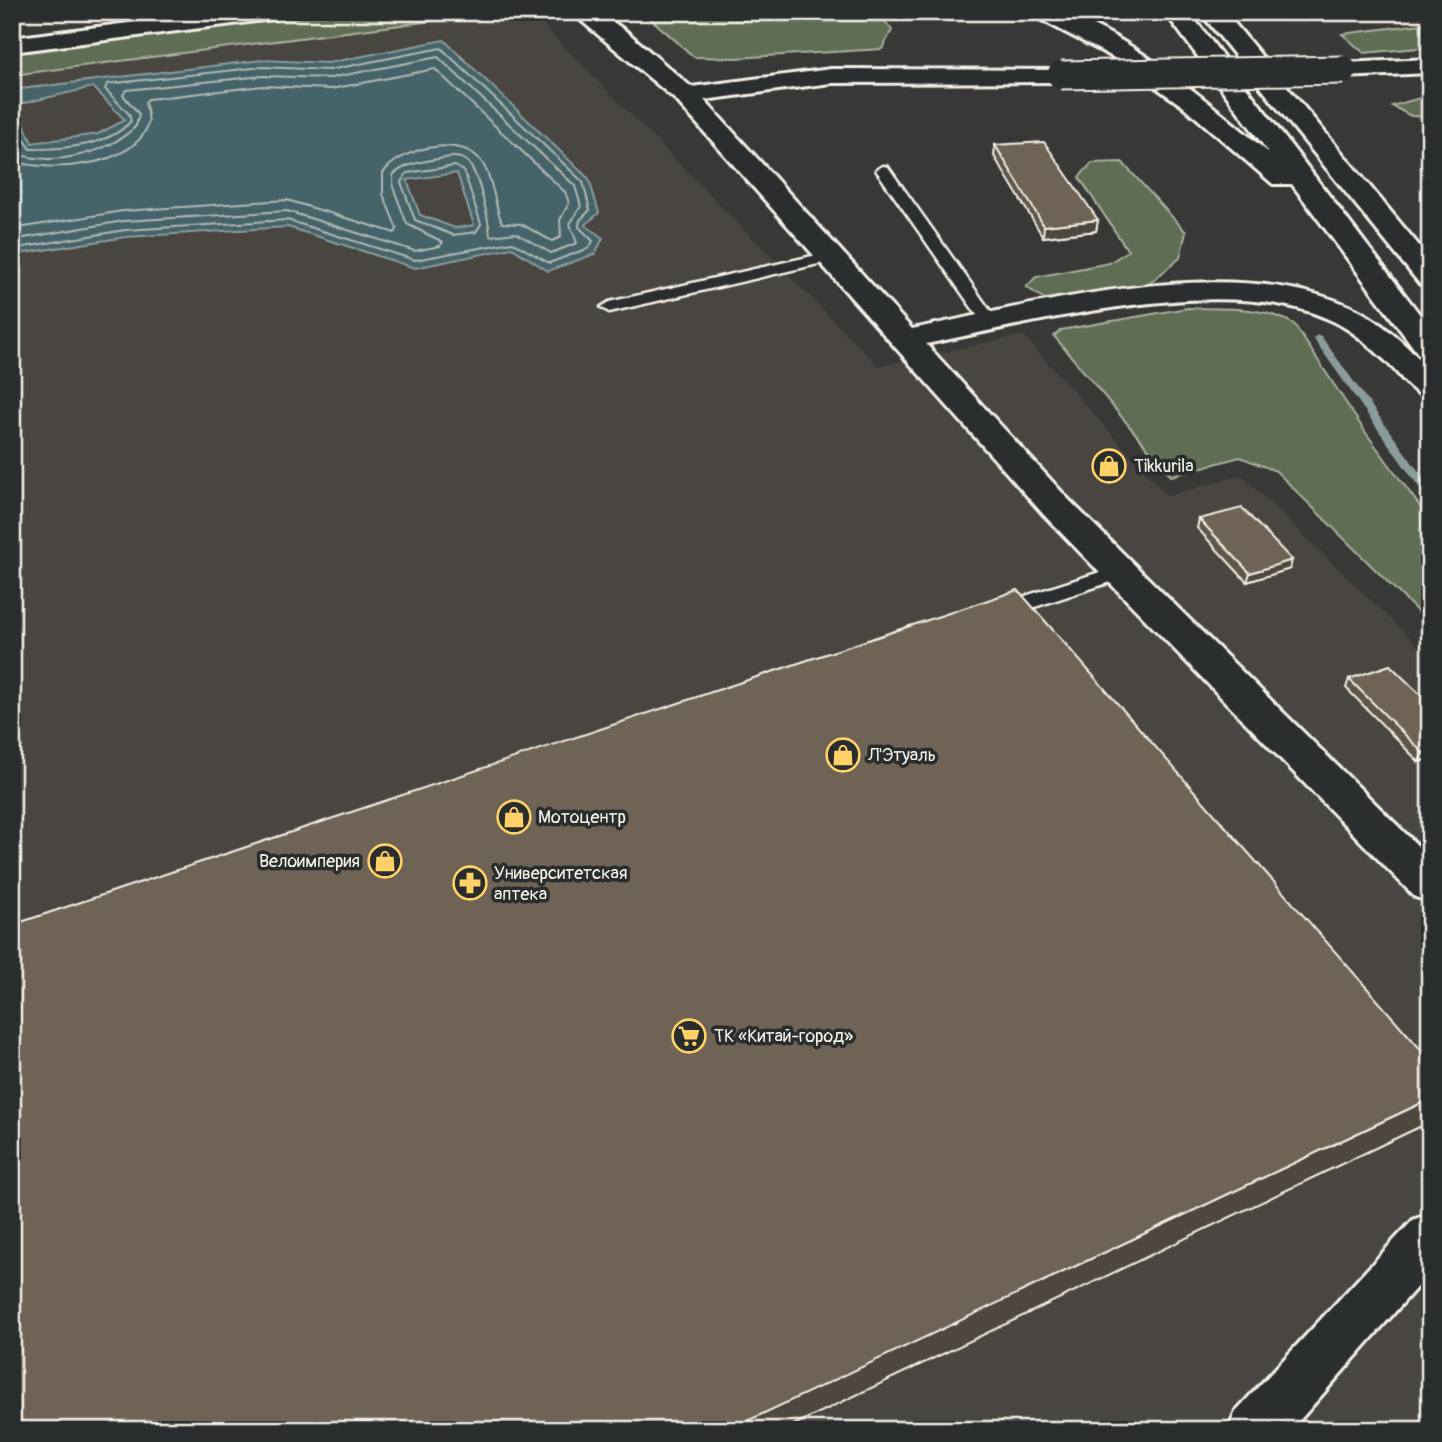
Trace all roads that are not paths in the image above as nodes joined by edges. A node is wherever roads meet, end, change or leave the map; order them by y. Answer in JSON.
{"nodes":[{"id":1,"x":135,"y":12,"type":"edge"},
{"id":2,"x":272,"y":12,"type":"edge"},
{"id":3,"x":583,"y":12,"type":"edge"},
{"id":4,"x":1044,"y":12,"type":"edge"},
{"id":5,"x":1177,"y":12,"type":"edge"},
{"id":6,"x":1212,"y":12,"type":"edge"},
{"id":7,"x":12,"y":23,"type":"edge"},
{"id":8,"x":1252,"y":24,"type":"dead end"},
{"id":9,"x":12,"y":45,"type":"edge"},
{"id":10,"x":1430,"y":66,"type":"edge"},
{"id":11,"x":1278,"y":92,"type":"junction"},
{"id":12,"x":685,"y":95,"type":"junction"},
{"id":13,"x":883,"y":170,"type":"dead end"},
{"id":14,"x":1337,"y":222,"type":"junction"},
{"id":15,"x":830,"y":257,"type":"junction"},
{"id":16,"x":1430,"y":278,"type":"edge"},
{"id":17,"x":610,"y":307,"type":"dead end"},
{"id":18,"x":990,"y":322,"type":"junction"},
{"id":19,"x":903,"y":340,"type":"junction"},
{"id":20,"x":1430,"y":349,"type":"edge"},
{"id":21,"x":1430,"y":389,"type":"edge"},
{"id":22,"x":1119,"y":572,"type":"junction"},
{"id":23,"x":987,"y":616,"type":"edge"},
{"id":24,"x":1430,"y":885,"type":"edge"},
{"id":25,"x":1430,"y":1236,"type":"edge"},
{"id":26,"x":1255,"y":1430,"type":"edge"}],
"edges":[{"from":1,"to":7,"type":"street"},
{"from":2,"to":9,"type":"street"},
{"from":3,"to":12,"type":"street"},
{"from":4,"to":14,"type":"street"},
{"from":5,"to":14,"type":"street"},
{"from":6,"to":11,"type":"street"},
{"from":8,"to":11,"type":"street"},
{"from":10,"to":12,"type":"street","bridge":true},
{"from":11,"to":16,"type":"street"},
{"from":12,"to":15,"type":"street"},
{"from":13,"to":18,"type":"lane"},
{"from":14,"to":20,"type":"street"},
{"from":15,"to":17,"type":"lane"},
{"from":15,"to":19,"type":"street"},
{"from":18,"to":19,"type":"street"},
{"from":18,"to":21,"type":"street"},
{"from":19,"to":22,"type":"street"},
{"from":22,"to":23,"type":"lane"},
{"from":22,"to":24,"type":"street"},
{"from":25,"to":26,"type":"street"}]}
